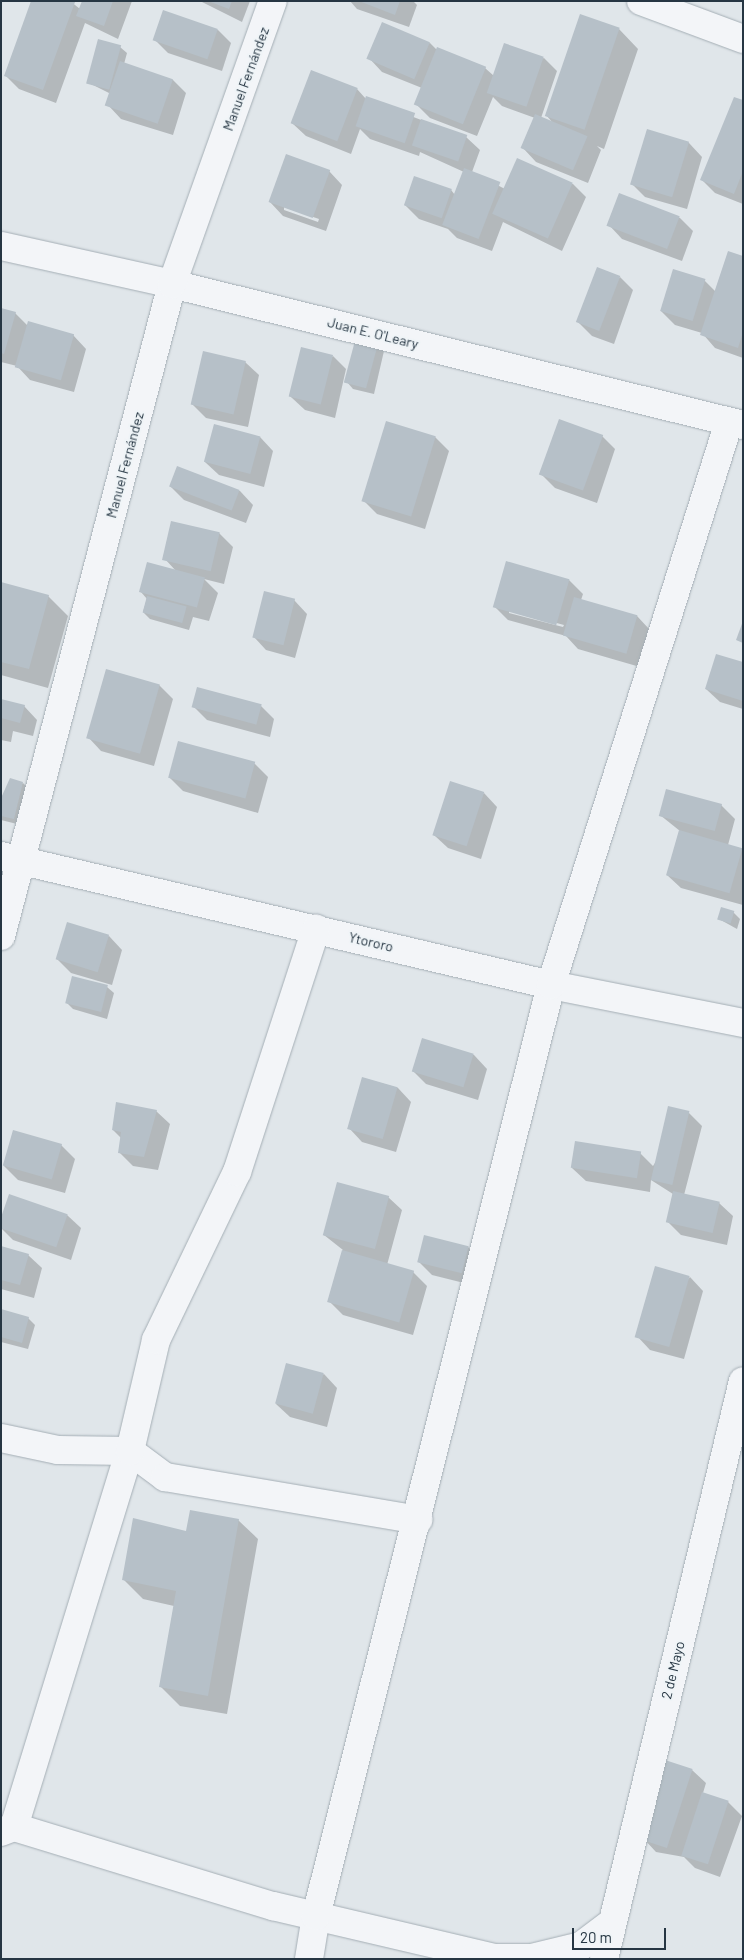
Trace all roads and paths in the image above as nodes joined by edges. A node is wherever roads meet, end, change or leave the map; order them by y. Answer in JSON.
{"nodes":[{"id":1,"x":274,"y":1,"type":"edge"},
{"id":2,"x":642,"y":1,"type":"edge"},
{"id":3,"x":743,"y":39,"type":"edge"},
{"id":4,"x":1,"y":246,"type":"edge"},
{"id":5,"x":172,"y":284,"type":"junction"},
{"id":6,"x":736,"y":424,"type":"edge"},
{"id":7,"x":11,"y":858,"type":"edge"},
{"id":8,"x":316,"y":929,"type":"junction"},
{"id":9,"x":1,"y":936,"type":"edge"},
{"id":10,"x":551,"y":984,"type":"junction"},
{"id":11,"x":743,"y":1023,"type":"edge"},
{"id":12,"x":743,"y":1381,"type":"edge"},
{"id":13,"x":1,"y":1438,"type":"edge"},
{"id":14,"x":130,"y":1451,"type":"junction"},
{"id":15,"x":418,"y":1520,"type":"junction"},
{"id":16,"x":7,"y":1829,"type":"edge"},
{"id":17,"x":316,"y":1916,"type":"junction"},
{"id":18,"x":612,"y":1923,"type":"junction"},
{"id":19,"x":309,"y":1959,"type":"edge"},
{"id":20,"x":604,"y":1959,"type":"edge"}],
"edges":[{"from":1,"to":5,"type":"street","name":"Manuel Fernández"},
{"from":2,"to":3,"type":"street"},
{"from":4,"to":5,"type":"street","name":"Juan E. O'Leary"},
{"from":5,"to":6,"type":"street","name":"Juan E. O'Leary"},
{"from":5,"to":7,"type":"street","name":"Manuel Fernández"},
{"from":6,"to":10,"type":"street"},
{"from":7,"to":8,"type":"street","name":"Ytororo"},
{"from":7,"to":9,"type":"street","name":"Manuel Fernández"},
{"from":8,"to":10,"type":"street","name":"Ytororo"},
{"from":8,"to":14,"type":"street"},
{"from":10,"to":11,"type":"street","name":"Ytororo"},
{"from":10,"to":15,"type":"street"},
{"from":12,"to":18,"type":"street","name":"2 de Mayo"},
{"from":13,"to":14,"type":"street"},
{"from":14,"to":15,"type":"street"},
{"from":14,"to":16,"type":"street"},
{"from":15,"to":17,"type":"street"},
{"from":16,"to":17,"type":"street"},
{"from":17,"to":18,"type":"street"},
{"from":17,"to":19,"type":"street"},
{"from":18,"to":20,"type":"street","name":"2 de Mayo"}]}
